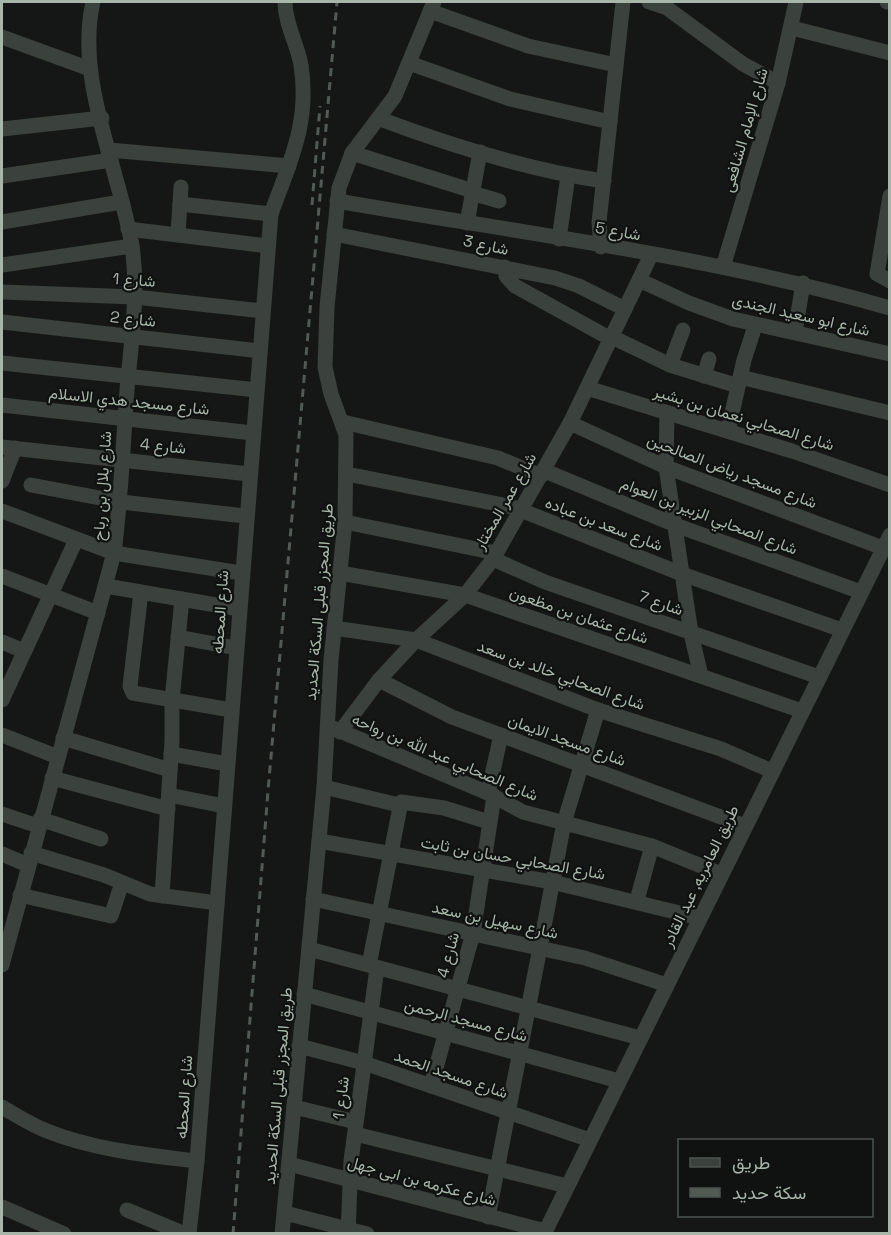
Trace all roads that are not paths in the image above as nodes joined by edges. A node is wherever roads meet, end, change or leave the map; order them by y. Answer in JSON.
{"nodes":[{"id":1,"x":93,"y":2,"type":"edge"},
{"id":2,"x":285,"y":2,"type":"edge"},
{"id":3,"x":609,"y":2,"type":"edge"},
{"id":4,"x":616,"y":2,"type":"edge"},
{"id":5,"x":623,"y":2,"type":"edge"},
{"id":6,"x":649,"y":2,"type":"edge"},
{"id":7,"x":796,"y":2,"type":"edge"},
{"id":8,"x":432,"y":6,"type":"edge"},
{"id":9,"x":792,"y":28,"type":"junction"},
{"id":10,"x":2,"y":37,"type":"edge"},
{"id":11,"x":890,"y":53,"type":"edge"},
{"id":12,"x":409,"y":63,"type":"junction"},
{"id":13,"x":616,"y":65,"type":"junction"},
{"id":14,"x":90,"y":69,"type":"junction"},
{"id":15,"x":778,"y":83,"type":"junction"},
{"id":16,"x":102,"y":118,"type":"junction"},
{"id":17,"x":380,"y":118,"type":"junction"},
{"id":18,"x":610,"y":122,"type":"junction"},
{"id":19,"x":2,"y":129,"type":"edge"},
{"id":20,"x":480,"y":152,"type":"junction"},
{"id":21,"x":352,"y":153,"type":"junction"},
{"id":22,"x":110,"y":155,"type":"junction"},
{"id":23,"x":289,"y":166,"type":"junction"},
{"id":24,"x":2,"y":176,"type":"edge"},
{"id":25,"x":568,"y":176,"type":"junction"},
{"id":26,"x":604,"y":181,"type":"junction"},
{"id":27,"x":181,"y":188,"type":"dead end"},
{"id":28,"x":472,"y":192,"type":"junction"},
{"id":29,"x":889,"y":196,"type":"edge"},
{"id":30,"x":337,"y":201,"type":"junction"},
{"id":31,"x":499,"y":201,"type":"dead end"},
{"id":32,"x":121,"y":202,"type":"junction"},
{"id":33,"x":180,"y":204,"type":"junction"},
{"id":34,"x":271,"y":214,"type":"junction"},
{"id":35,"x":2,"y":222,"type":"edge"},
{"id":36,"x":467,"y":224,"type":"junction"},
{"id":37,"x":128,"y":229,"type":"junction"},
{"id":38,"x":178,"y":234,"type":"junction"},
{"id":39,"x":334,"y":234,"type":"junction"},
{"id":40,"x":886,"y":237,"type":"edge"},
{"id":41,"x":558,"y":239,"type":"junction"},
{"id":42,"x":132,"y":246,"type":"junction"},
{"id":43,"x":268,"y":246,"type":"junction"},
{"id":44,"x":601,"y":246,"type":"junction"},
{"id":45,"x":651,"y":255,"type":"junction"},
{"id":46,"x":2,"y":265,"type":"edge"},
{"id":47,"x":505,"y":267,"type":"junction"},
{"id":48,"x":723,"y":267,"type":"junction"},
{"id":49,"x":639,"y":280,"type":"junction"},
{"id":50,"x":890,"y":281,"type":"edge"},
{"id":51,"x":803,"y":283,"type":"junction"},
{"id":52,"x":2,"y":292,"type":"edge"},
{"id":53,"x":135,"y":297,"type":"junction"},
{"id":54,"x":890,"y":308,"type":"edge"},
{"id":55,"x":625,"y":309,"type":"junction"},
{"id":56,"x":263,"y":311,"type":"junction"},
{"id":57,"x":2,"y":322,"type":"edge"},
{"id":58,"x":755,"y":326,"type":"junction"},
{"id":59,"x":683,"y":330,"type":"dead end"},
{"id":60,"x":795,"y":332,"type":"junction"},
{"id":61,"x":131,"y":337,"type":"junction"},
{"id":62,"x":611,"y":338,"type":"junction"},
{"id":63,"x":260,"y":351,"type":"junction"},
{"id":64,"x":890,"y":354,"type":"edge"},
{"id":65,"x":709,"y":359,"type":"dead end"},
{"id":66,"x":2,"y":363,"type":"edge"},
{"id":67,"x":670,"y":365,"type":"junction"},
{"id":68,"x":128,"y":376,"type":"junction"},
{"id":69,"x":704,"y":376,"type":"junction"},
{"id":70,"x":739,"y":382,"type":"junction"},
{"id":71,"x":587,"y":388,"type":"junction"},
{"id":72,"x":257,"y":390,"type":"junction"},
{"id":73,"x":2,"y":405,"type":"edge"},
{"id":74,"x":667,"y":413,"type":"junction"},
{"id":75,"x":890,"y":413,"type":"edge"},
{"id":76,"x":125,"y":418,"type":"junction"},
{"id":77,"x":343,"y":422,"type":"junction"},
{"id":78,"x":570,"y":423,"type":"junction"},
{"id":79,"x":728,"y":431,"type":"junction"},
{"id":80,"x":253,"y":433,"type":"junction"},
{"id":81,"x":8,"y":448,"type":"edge"},
{"id":82,"x":122,"y":460,"type":"junction"},
{"id":83,"x":666,"y":466,"type":"junction"},
{"id":84,"x":543,"y":473,"type":"junction"},
{"id":85,"x":249,"y":474,"type":"junction"},
{"id":86,"x":347,"y":474,"type":"junction"},
{"id":87,"x":2,"y":482,"type":"edge"},
{"id":88,"x":32,"y":485,"type":"dead end"},
{"id":89,"x":890,"y":485,"type":"edge"},
{"id":90,"x":121,"y":502,"type":"junction"},
{"id":91,"x":521,"y":510,"type":"junction"},
{"id":92,"x":2,"y":511,"type":"edge"},
{"id":93,"x":245,"y":516,"type":"junction"},
{"id":94,"x":345,"y":522,"type":"junction"},
{"id":95,"x":674,"y":525,"type":"junction"},
{"id":96,"x":76,"y":540,"type":"junction"},
{"id":97,"x":886,"y":541,"type":"edge"},
{"id":98,"x":114,"y":553,"type":"junction"},
{"id":99,"x":495,"y":556,"type":"junction"},
{"id":100,"x":241,"y":573,"type":"junction"},
{"id":101,"x":340,"y":573,"type":"junction"},
{"id":102,"x":682,"y":574,"type":"junction"},
{"id":103,"x":2,"y":576,"type":"edge"},
{"id":104,"x":106,"y":586,"type":"junction"},
{"id":105,"x":141,"y":592,"type":"junction"},
{"id":106,"x":861,"y":592,"type":"junction"},
{"id":107,"x":51,"y":595,"type":"junction"},
{"id":108,"x":465,"y":595,"type":"junction"},
{"id":109,"x":182,"y":599,"type":"junction"},
{"id":110,"x":239,"y":609,"type":"junction"},
{"id":111,"x":98,"y":613,"type":"junction"},
{"id":112,"x":334,"y":628,"type":"junction"},
{"id":113,"x":842,"y":630,"type":"junction"},
{"id":114,"x":691,"y":633,"type":"junction"},
{"id":115,"x":178,"y":637,"type":"junction"},
{"id":116,"x":416,"y":640,"type":"junction"},
{"id":117,"x":2,"y":642,"type":"edge"},
{"id":118,"x":236,"y":648,"type":"junction"},
{"id":119,"x":24,"y":651,"type":"junction"},
{"id":120,"x":701,"y":676,"type":"junction"},
{"id":121,"x":819,"y":677,"type":"junction"},
{"id":122,"x":379,"y":680,"type":"junction"},
{"id":123,"x":2,"y":700,"type":"edge"},
{"id":124,"x":172,"y":700,"type":"junction"},
{"id":125,"x":231,"y":710,"type":"junction"},
{"id":126,"x":598,"y":710,"type":"junction"},
{"id":127,"x":802,"y":711,"type":"junction"},
{"id":128,"x":334,"y":729,"type":"junction"},
{"id":129,"x":501,"y":735,"type":"junction"},
{"id":130,"x":63,"y":738,"type":"junction"},
{"id":131,"x":4,"y":743,"type":"edge"},
{"id":132,"x":58,"y":757,"type":"junction"},
{"id":133,"x":171,"y":762,"type":"junction"},
{"id":134,"x":227,"y":764,"type":"junction"},
{"id":135,"x":580,"y":764,"type":"junction"},
{"id":136,"x":772,"y":771,"type":"junction"},
{"id":137,"x":52,"y":778,"type":"junction"},
{"id":138,"x":324,"y":787,"type":"junction"},
{"id":139,"x":491,"y":794,"type":"junction"},
{"id":140,"x":169,"y":802,"type":"junction"},
{"id":141,"x":399,"y":805,"type":"junction"},
{"id":142,"x":224,"y":806,"type":"junction"},
{"id":143,"x":2,"y":814,"type":"edge"},
{"id":144,"x":489,"y":822,"type":"junction"},
{"id":145,"x":39,"y":823,"type":"junction"},
{"id":146,"x":564,"y":823,"type":"junction"},
{"id":147,"x":745,"y":826,"type":"junction"},
{"id":148,"x":101,"y":839,"type":"dead end"},
{"id":149,"x":319,"y":841,"type":"junction"},
{"id":150,"x":652,"y":846,"type":"junction"},
{"id":151,"x":2,"y":854,"type":"edge"},
{"id":152,"x":390,"y":855,"type":"junction"},
{"id":153,"x":29,"y":859,"type":"junction"},
{"id":154,"x":482,"y":869,"type":"junction"},
{"id":155,"x":721,"y":874,"type":"junction"},
{"id":156,"x":552,"y":882,"type":"junction"},
{"id":157,"x":122,"y":883,"type":"junction"},
{"id":158,"x":20,"y":895,"type":"junction"},
{"id":159,"x":162,"y":896,"type":"junction"},
{"id":160,"x":313,"y":899,"type":"junction"},
{"id":161,"x":637,"y":900,"type":"junction"},
{"id":162,"x":217,"y":903,"type":"junction"},
{"id":163,"x":378,"y":913,"type":"junction"},
{"id":164,"x":700,"y":918,"type":"junction"},
{"id":165,"x":473,"y":933,"type":"junction"},
{"id":166,"x":541,"y":948,"type":"junction"},
{"id":167,"x":309,"y":949,"type":"junction"},
{"id":168,"x":2,"y":965,"type":"edge"},
{"id":169,"x":373,"y":966,"type":"junction"},
{"id":170,"x":667,"y":985,"type":"junction"},
{"id":171,"x":458,"y":989,"type":"junction"},
{"id":172,"x":304,"y":994,"type":"junction"},
{"id":173,"x":530,"y":1008,"type":"junction"},
{"id":174,"x":371,"y":1012,"type":"junction"},
{"id":175,"x":444,"y":1033,"type":"junction"},
{"id":176,"x":640,"y":1038,"type":"junction"},
{"id":177,"x":299,"y":1046,"type":"junction"},
{"id":178,"x":520,"y":1054,"type":"junction"},
{"id":179,"x":364,"y":1063,"type":"junction"},
{"id":180,"x":619,"y":1081,"type":"junction"},
{"id":181,"x":431,"y":1086,"type":"junction"},
{"id":182,"x":294,"y":1107,"type":"junction"},
{"id":183,"x":3,"y":1112,"type":"edge"},
{"id":184,"x":509,"y":1112,"type":"junction"},
{"id":185,"x":355,"y":1128,"type":"junction"},
{"id":186,"x":590,"y":1140,"type":"junction"},
{"id":187,"x":197,"y":1161,"type":"junction"},
{"id":188,"x":290,"y":1164,"type":"junction"},
{"id":189,"x":498,"y":1167,"type":"junction"},
{"id":190,"x":350,"y":1181,"type":"junction"},
{"id":191,"x":567,"y":1186,"type":"junction"},
{"id":192,"x":2,"y":1207,"type":"edge"},
{"id":193,"x":127,"y":1210,"type":"dead end"},
{"id":194,"x":285,"y":1213,"type":"junction"},
{"id":195,"x":488,"y":1217,"type":"junction"},
{"id":196,"x":348,"y":1231,"type":"edge"},
{"id":197,"x":544,"y":1232,"type":"edge"},
{"id":198,"x":64,"y":1233,"type":"edge"},
{"id":199,"x":187,"y":1233,"type":"edge"},
{"id":200,"x":282,"y":1233,"type":"edge"},
{"id":201,"x":367,"y":1233,"type":"edge"}],
"edges":[{"from":1,"to":14,"type":"street","name":"شارع بلال بن رباح"},
{"from":2,"to":23,"type":"street","name":"شارع المحطه"},
{"from":3,"to":4,"type":"street"},
{"from":5,"to":13,"type":"street"},
{"from":6,"to":15,"type":"street"},
{"from":7,"to":9,"type":"street","name":"شارع الإمام الشافعى"},
{"from":8,"to":12,"type":"street","name":"طريق المجزر قبلى السكة الحديد"},
{"from":8,"to":13,"type":"street"},
{"from":9,"to":11,"type":"street"},
{"from":9,"to":15,"type":"street","name":"شارع الإمام الشافعى"},
{"from":10,"to":14,"type":"street"},
{"from":12,"to":17,"type":"street","name":"طريق المجزر قبلى السكة الحديد"},
{"from":12,"to":18,"type":"street"},
{"from":13,"to":18,"type":"street"},
{"from":14,"to":16,"type":"street","name":"شارع بلال بن رباح"},
{"from":15,"to":48,"type":"street","name":"شارع الإمام الشافعى"},
{"from":16,"to":19,"type":"street"},
{"from":16,"to":22,"type":"street","name":"شارع بلال بن رباح"},
{"from":17,"to":20,"type":"street"},
{"from":17,"to":21,"type":"street","name":"طريق المجزر قبلى السكة الحديد"},
{"from":18,"to":26,"type":"street"},
{"from":20,"to":25,"type":"street"},
{"from":20,"to":28,"type":"street"},
{"from":21,"to":28,"type":"street"},
{"from":21,"to":30,"type":"street","name":"طريق المجزر قبلى السكة الحديد"},
{"from":22,"to":23,"type":"street"},
{"from":22,"to":24,"type":"street"},
{"from":22,"to":32,"type":"street","name":"شارع بلال بن رباح"},
{"from":23,"to":34,"type":"street","name":"شارع المحطه"},
{"from":25,"to":26,"type":"street"},
{"from":25,"to":41,"type":"street"},
{"from":26,"to":44,"type":"street"},
{"from":27,"to":33,"type":"street"},
{"from":28,"to":31,"type":"street"},
{"from":28,"to":36,"type":"street"},
{"from":29,"to":40,"type":"street"},
{"from":30,"to":36,"type":"street","name":"شارع 5"},
{"from":30,"to":39,"type":"street","name":"طريق المجزر قبلى السكة الحديد"},
{"from":32,"to":35,"type":"street"},
{"from":32,"to":37,"type":"street","name":"شارع بلال بن رباح"},
{"from":33,"to":34,"type":"street"},
{"from":33,"to":38,"type":"street"},
{"from":34,"to":43,"type":"street","name":"شارع المحطه"},
{"from":36,"to":41,"type":"street","name":"شارع 5"},
{"from":37,"to":38,"type":"street"},
{"from":37,"to":42,"type":"street","name":"شارع بلال بن رباح"},
{"from":38,"to":43,"type":"street"},
{"from":39,"to":47,"type":"street","name":"شارع 3"},
{"from":39,"to":77,"type":"street","name":"طريق المجزر قبلى السكة الحديد"},
{"from":40,"to":50,"type":"street"},
{"from":41,"to":44,"type":"street","name":"شارع 5"},
{"from":42,"to":46,"type":"street"},
{"from":42,"to":53,"type":"street","name":"شارع بلال بن رباح"},
{"from":43,"to":56,"type":"street","name":"شارع المحطه"},
{"from":44,"to":45,"type":"street","name":"شارع 5"},
{"from":45,"to":48,"type":"street","name":"شارع 5"},
{"from":45,"to":49,"type":"street","name":"شارع عمر المختار"},
{"from":47,"to":55,"type":"street","name":"شارع 3"},
{"from":47,"to":62,"type":"street"},
{"from":48,"to":51,"type":"street","name":"شارع 5"},
{"from":49,"to":55,"type":"street","name":"شارع عمر المختار"},
{"from":49,"to":58,"type":"street","name":"شارع ابو سعيد الجندى"},
{"from":51,"to":54,"type":"street","name":"شارع 5"},
{"from":51,"to":60,"type":"street"},
{"from":52,"to":53,"type":"street","name":"شارع 1"},
{"from":53,"to":56,"type":"street","name":"شارع 1"},
{"from":53,"to":61,"type":"street","name":"شارع بلال بن رباح"},
{"from":55,"to":62,"type":"street","name":"شارع عمر المختار"},
{"from":56,"to":63,"type":"street","name":"شارع المحطه"},
{"from":57,"to":61,"type":"street","name":"شارع 2"},
{"from":58,"to":60,"type":"street","name":"شارع ابو سعيد الجندى"},
{"from":58,"to":70,"type":"street"},
{"from":59,"to":67,"type":"street"},
{"from":60,"to":64,"type":"street","name":"شارع ابو سعيد الجندى"},
{"from":61,"to":63,"type":"street","name":"شارع 2"},
{"from":61,"to":68,"type":"street","name":"شارع بلال بن رباح"},
{"from":62,"to":67,"type":"street"},
{"from":62,"to":71,"type":"street","name":"شارع عمر المختار"},
{"from":63,"to":72,"type":"street","name":"شارع المحطه"},
{"from":65,"to":69,"type":"street"},
{"from":66,"to":68,"type":"street"},
{"from":67,"to":69,"type":"street"},
{"from":68,"to":72,"type":"street"},
{"from":68,"to":76,"type":"street","name":"شارع بلال بن رباح"},
{"from":69,"to":70,"type":"street"},
{"from":70,"to":75,"type":"street"},
{"from":70,"to":79,"type":"street"},
{"from":71,"to":74,"type":"street","name":"شارع الصحابي نعمان بن بشير"},
{"from":71,"to":78,"type":"street","name":"شارع عمر المختار"},
{"from":72,"to":80,"type":"street","name":"شارع المحطه"},
{"from":73,"to":76,"type":"street","name":"شارع مسجد هدي الاسلام"},
{"from":74,"to":79,"type":"street","name":"شارع الصحابي نعمان بن بشير"},
{"from":74,"to":83,"type":"street"},
{"from":76,"to":80,"type":"street","name":"شارع مسجد هدي الاسلام"},
{"from":76,"to":82,"type":"street","name":"شارع بلال بن رباح"},
{"from":77,"to":84,"type":"street","name":"شارع الصحابي الزبير بن العوام"},
{"from":77,"to":86,"type":"street","name":"طريق المجزر قبلى السكة الحديد"},
{"from":78,"to":83,"type":"street","name":"شارع مسجد رياض الصالحين"},
{"from":78,"to":84,"type":"street","name":"شارع عمر المختار"},
{"from":79,"to":89,"type":"street","name":"شارع الصحابي نعمان بن بشير"},
{"from":80,"to":85,"type":"street","name":"شارع المحطه"},
{"from":81,"to":82,"type":"street","name":"شارع 4"},
{"from":81,"to":87,"type":"street"},
{"from":82,"to":85,"type":"street","name":"شارع 4"},
{"from":82,"to":90,"type":"street","name":"شارع بلال بن رباح"},
{"from":83,"to":95,"type":"street"},
{"from":83,"to":97,"type":"street","name":"شارع مسجد رياض الصالحين"},
{"from":84,"to":91,"type":"street","name":"شارع عمر المختار"},
{"from":84,"to":95,"type":"street","name":"شارع الصحابي الزبير بن العوام"},
{"from":85,"to":93,"type":"street","name":"شارع المحطه"},
{"from":86,"to":91,"type":"street","name":"شارع سعد بن عباده"},
{"from":86,"to":94,"type":"street","name":"طريق المجزر قبلى السكة الحديد"},
{"from":88,"to":90,"type":"street"},
{"from":90,"to":93,"type":"street"},
{"from":90,"to":98,"type":"street","name":"شارع بلال بن رباح"},
{"from":91,"to":99,"type":"street","name":"شارع عمر المختار"},
{"from":91,"to":102,"type":"street","name":"شارع سعد بن عباده"},
{"from":92,"to":96,"type":"street"},
{"from":93,"to":100,"type":"street","name":"شارع المحطه"},
{"from":94,"to":99,"type":"street","name":"شارع 7"},
{"from":94,"to":101,"type":"street","name":"طريق المجزر قبلى السكة الحديد"},
{"from":95,"to":102,"type":"street"},
{"from":95,"to":106,"type":"street","name":"شارع الصحابي الزبير بن العوام"},
{"from":96,"to":98,"type":"street"},
{"from":96,"to":107,"type":"street"},
{"from":97,"to":106,"type":"street","name":"طريق العامريه, عبد القادر"},
{"from":98,"to":100,"type":"street"},
{"from":98,"to":104,"type":"street","name":"شارع بلال بن رباح"},
{"from":99,"to":108,"type":"street","name":"شارع عمر المختار"},
{"from":99,"to":114,"type":"street","name":"شارع 7"},
{"from":100,"to":110,"type":"street","name":"شارع المحطه"},
{"from":101,"to":108,"type":"street","name":"شارع عثمان بن مظعون"},
{"from":101,"to":112,"type":"street","name":"طريق المجزر قبلى السكة الحديد"},
{"from":102,"to":113,"type":"street","name":"شارع سعد بن عباده"},
{"from":102,"to":114,"type":"street"},
{"from":103,"to":107,"type":"street"},
{"from":104,"to":105,"type":"street"},
{"from":104,"to":111,"type":"street","name":"شارع بلال بن رباح"},
{"from":105,"to":109,"type":"street"},
{"from":105,"to":124,"type":"street"},
{"from":106,"to":113,"type":"street","name":"طريق العامريه, عبد القادر"},
{"from":107,"to":111,"type":"street"},
{"from":107,"to":119,"type":"street"},
{"from":108,"to":116,"type":"street","name":"شارع عمر المختار"},
{"from":108,"to":120,"type":"street","name":"شارع عثمان بن مظعون"},
{"from":109,"to":110,"type":"street"},
{"from":109,"to":115,"type":"street"},
{"from":110,"to":118,"type":"street","name":"شارع المحطه"},
{"from":111,"to":130,"type":"street","name":"شارع بلال بن رباح"},
{"from":112,"to":116,"type":"street","name":"شارع الصحابي خالد بن سعد"},
{"from":112,"to":128,"type":"street","name":"طريق المجزر قبلى السكة الحديد"},
{"from":113,"to":121,"type":"street","name":"طريق العامريه, عبد القادر"},
{"from":114,"to":120,"type":"street"},
{"from":114,"to":121,"type":"street","name":"شارع 7"},
{"from":115,"to":118,"type":"street"},
{"from":115,"to":124,"type":"street"},
{"from":116,"to":122,"type":"street","name":"شارع عمر المختار"},
{"from":116,"to":126,"type":"street","name":"شارع الصحابي خالد بن سعد"},
{"from":117,"to":119,"type":"street"},
{"from":118,"to":125,"type":"street","name":"شارع المحطه"},
{"from":119,"to":123,"type":"street"},
{"from":120,"to":127,"type":"street","name":"شارع عثمان بن مظعون"},
{"from":121,"to":127,"type":"street","name":"طريق العامريه, عبد القادر"},
{"from":122,"to":128,"type":"street","name":"شارع عمر المختار"},
{"from":122,"to":129,"type":"street","name":"شارع مسجد الايمان"},
{"from":124,"to":125,"type":"street"},
{"from":124,"to":133,"type":"street"},
{"from":125,"to":134,"type":"street","name":"شارع المحطه"},
{"from":126,"to":135,"type":"street"},
{"from":126,"to":136,"type":"street","name":"شارع الصحابي خالد بن سعد"},
{"from":127,"to":136,"type":"street","name":"طريق العامريه, عبد القادر"},
{"from":128,"to":138,"type":"street","name":"طريق المجزر قبلى السكة الحديد"},
{"from":128,"to":139,"type":"street","name":"شارع الصحابي عبد الله بن رواحه"},
{"from":129,"to":135,"type":"street","name":"شارع مسجد الايمان"},
{"from":129,"to":139,"type":"street","name":"شارع 4"},
{"from":130,"to":132,"type":"street","name":"شارع بلال بن رباح"},
{"from":130,"to":133,"type":"street"},
{"from":131,"to":132,"type":"street"},
{"from":132,"to":137,"type":"street","name":"شارع بلال بن رباح"},
{"from":133,"to":134,"type":"street"},
{"from":133,"to":140,"type":"street"},
{"from":134,"to":142,"type":"street","name":"شارع المحطه"},
{"from":135,"to":146,"type":"street"},
{"from":135,"to":147,"type":"street","name":"شارع مسجد الايمان"},
{"from":136,"to":147,"type":"street","name":"طريق العامريه, عبد القادر"},
{"from":137,"to":140,"type":"street"},
{"from":137,"to":145,"type":"street","name":"شارع بلال بن رباح"},
{"from":138,"to":141,"type":"street"},
{"from":138,"to":149,"type":"street","name":"طريق المجزر قبلى السكة الحديد"},
{"from":139,"to":144,"type":"street","name":"شارع 4"},
{"from":139,"to":146,"type":"street","name":"شارع الصحابي عبد الله بن رواحه"},
{"from":140,"to":142,"type":"street"},
{"from":140,"to":159,"type":"street"},
{"from":141,"to":144,"type":"street"},
{"from":141,"to":152,"type":"street","name":"شارع 1"},
{"from":142,"to":162,"type":"street","name":"شارع المحطه"},
{"from":143,"to":145,"type":"street"},
{"from":144,"to":154,"type":"street","name":"شارع 4"},
{"from":145,"to":148,"type":"street"},
{"from":145,"to":153,"type":"street","name":"شارع بلال بن رباح"},
{"from":146,"to":150,"type":"street","name":"شارع الصحابي عبد الله بن رواحه"},
{"from":146,"to":156,"type":"street"},
{"from":147,"to":155,"type":"street","name":"طريق العامريه, عبد القادر"},
{"from":149,"to":152,"type":"street","name":"شارع الصحابي حسان بن ثابت"},
{"from":149,"to":160,"type":"street","name":"طريق المجزر قبلى السكة الحديد"},
{"from":150,"to":155,"type":"street","name":"شارع الصحابي عبد الله بن رواحه"},
{"from":150,"to":161,"type":"street"},
{"from":151,"to":153,"type":"street"},
{"from":152,"to":154,"type":"street","name":"شارع الصحابي حسان بن ثابت"},
{"from":152,"to":163,"type":"street","name":"شارع 1"},
{"from":153,"to":157,"type":"street"},
{"from":153,"to":158,"type":"street","name":"شارع بلال بن رباح"},
{"from":154,"to":156,"type":"street","name":"شارع الصحابي حسان بن ثابت"},
{"from":154,"to":165,"type":"street","name":"شارع 4"},
{"from":155,"to":164,"type":"street","name":"طريق العامريه, عبد القادر"},
{"from":156,"to":161,"type":"street","name":"شارع الصحابي حسان بن ثابت"},
{"from":156,"to":166,"type":"street"},
{"from":157,"to":158,"type":"street"},
{"from":157,"to":159,"type":"street"},
{"from":158,"to":168,"type":"street","name":"شارع بلال بن رباح"},
{"from":159,"to":162,"type":"street"},
{"from":160,"to":163,"type":"street","name":"شارع سهيل بن سعد"},
{"from":160,"to":167,"type":"street","name":"طريق المجزر قبلى السكة الحديد"},
{"from":161,"to":164,"type":"street","name":"شارع الصحابي حسان بن ثابت"},
{"from":162,"to":187,"type":"street","name":"شارع المحطه"},
{"from":163,"to":165,"type":"street","name":"شارع سهيل بن سعد"},
{"from":163,"to":169,"type":"street","name":"شارع 1"},
{"from":164,"to":170,"type":"street","name":"طريق العامريه, عبد القادر"},
{"from":165,"to":166,"type":"street","name":"شارع سهيل بن سعد"},
{"from":165,"to":171,"type":"street","name":"شارع 4"},
{"from":166,"to":170,"type":"street","name":"شارع سهيل بن سعد"},
{"from":166,"to":173,"type":"street"},
{"from":167,"to":169,"type":"street"},
{"from":167,"to":172,"type":"street","name":"طريق المجزر قبلى السكة الحديد"},
{"from":169,"to":171,"type":"street"},
{"from":169,"to":174,"type":"street","name":"شارع 1"},
{"from":170,"to":176,"type":"street","name":"طريق العامريه, عبد القادر"},
{"from":171,"to":173,"type":"street"},
{"from":171,"to":175,"type":"street","name":"شارع 4"},
{"from":172,"to":174,"type":"street","name":"شارع مسجد الرحمن"},
{"from":172,"to":177,"type":"street","name":"طريق المجزر قبلى السكة الحديد"},
{"from":173,"to":176,"type":"street"},
{"from":173,"to":178,"type":"street"},
{"from":174,"to":175,"type":"street","name":"شارع مسجد الرحمن"},
{"from":174,"to":179,"type":"street","name":"شارع 1"},
{"from":175,"to":178,"type":"street","name":"شارع مسجد الرحمن"},
{"from":175,"to":181,"type":"street","name":"شارع 4"},
{"from":176,"to":180,"type":"street","name":"طريق العامريه, عبد القادر"},
{"from":177,"to":179,"type":"street","name":"شارع مسجد الحمد"},
{"from":177,"to":182,"type":"street","name":"طريق المجزر قبلى السكة الحديد"},
{"from":178,"to":180,"type":"street","name":"شارع مسجد الرحمن"},
{"from":178,"to":184,"type":"street"},
{"from":179,"to":181,"type":"street","name":"شارع مسجد الحمد"},
{"from":179,"to":185,"type":"street","name":"شارع 1"},
{"from":180,"to":186,"type":"street","name":"طريق العامريه, عبد القادر"},
{"from":181,"to":184,"type":"street","name":"شارع مسجد الحمد"},
{"from":182,"to":185,"type":"street"},
{"from":182,"to":188,"type":"street","name":"طريق المجزر قبلى السكة الحديد"},
{"from":183,"to":187,"type":"street"},
{"from":184,"to":186,"type":"street","name":"شارع مسجد الحمد"},
{"from":184,"to":189,"type":"street"},
{"from":185,"to":189,"type":"street"},
{"from":185,"to":190,"type":"street","name":"شارع 1"},
{"from":186,"to":191,"type":"street","name":"طريق العامريه, عبد القادر"},
{"from":187,"to":199,"type":"street","name":"شارع المحطه"},
{"from":188,"to":190,"type":"street","name":"شارع عكرمه بن ابى جهل"},
{"from":188,"to":194,"type":"street","name":"طريق المجزر قبلى السكة الحديد"},
{"from":189,"to":191,"type":"street"},
{"from":189,"to":195,"type":"street"},
{"from":190,"to":195,"type":"street","name":"شارع عكرمه بن ابى جهل"},
{"from":190,"to":196,"type":"street","name":"شارع 1"},
{"from":191,"to":197,"type":"street","name":"طريق العامريه, عبد القادر"},
{"from":192,"to":198,"type":"street"},
{"from":193,"to":199,"type":"street"},
{"from":194,"to":196,"type":"street"},
{"from":194,"to":200,"type":"street","name":"طريق المجزر قبلى السكة الحديد"},
{"from":195,"to":197,"type":"street","name":"شارع عكرمه بن ابى جهل"},
{"from":196,"to":201,"type":"street"}]}
